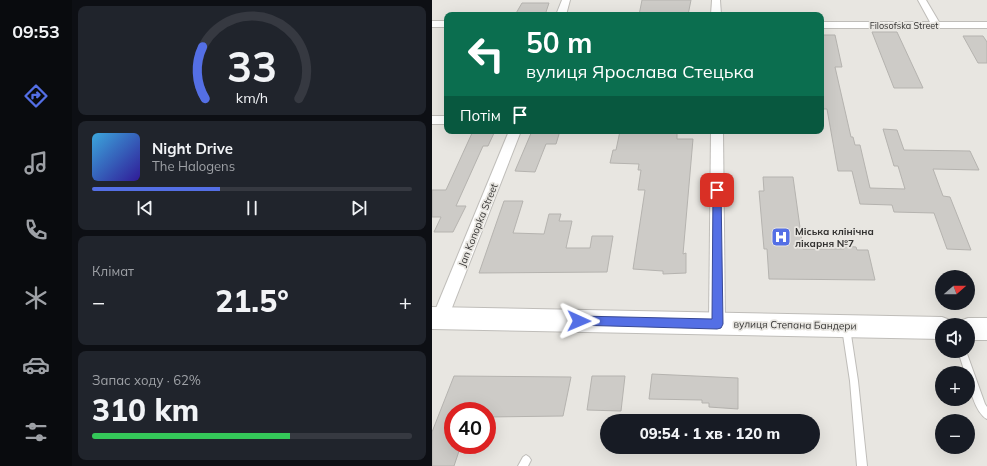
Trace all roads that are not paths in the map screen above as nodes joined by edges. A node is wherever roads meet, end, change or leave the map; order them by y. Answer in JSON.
{"nodes":[{"id":1,"x":566,"y":0,"type":"edge"},
{"id":2,"x":716,"y":0,"type":"edge"},
{"id":3,"x":922,"y":0,"type":"edge"},
{"id":4,"x":562,"y":12,"type":"edge"},
{"id":5,"x":716,"y":12,"type":"edge"},
{"id":6,"x":432,"y":24,"type":"edge"},
{"id":7,"x":444,"y":24,"type":"edge"},
{"id":8,"x":824,"y":25,"type":"edge"},
{"id":9,"x":936,"y":25,"type":"junction"},
{"id":10,"x":987,"y":25,"type":"edge"},
{"id":11,"x":432,"y":120,"type":"edge"},
{"id":12,"x":444,"y":120,"type":"edge"},
{"id":13,"x":514,"y":134,"type":"edge"},
{"id":14,"x":716,"y":134,"type":"edge"},
{"id":15,"x":436,"y":318,"type":"edge"},
{"id":16,"x":717,"y":324,"type":"junction"},
{"id":17,"x":846,"y":326,"type":"junction"},
{"id":18,"x":935,"y":328,"type":"edge"},
{"id":19,"x":975,"y":329,"type":"edge"},
{"id":20,"x":987,"y":329,"type":"edge"},
{"id":21,"x":964,"y":358,"type":"edge"},
{"id":22,"x":987,"y":414,"type":"edge"},
{"id":23,"x":862,"y":466,"type":"edge"}],
"edges":[{"from":1,"to":4,"type":"street"},
{"from":2,"to":5,"type":"street"},
{"from":3,"to":9,"type":"street"},
{"from":6,"to":7,"type":"street"},
{"from":8,"to":9,"type":"street","name":"Filosofska Street"},
{"from":9,"to":10,"type":"street","name":"Filosofska Street"},
{"from":11,"to":12,"type":"street"},
{"from":13,"to":15,"type":"street","name":"Jan Konopka Street"},
{"from":14,"to":16,"type":"street"},
{"from":15,"to":16,"type":"street","name":"вулиця Степана Бандери"},
{"from":16,"to":17,"type":"street","name":"вулиця Степана Бандери"},
{"from":17,"to":18,"type":"street","name":"вулиця Степана Бандери"},
{"from":17,"to":23,"type":"lane"},
{"from":19,"to":20,"type":"street"},
{"from":21,"to":22,"type":"lane"}]}
